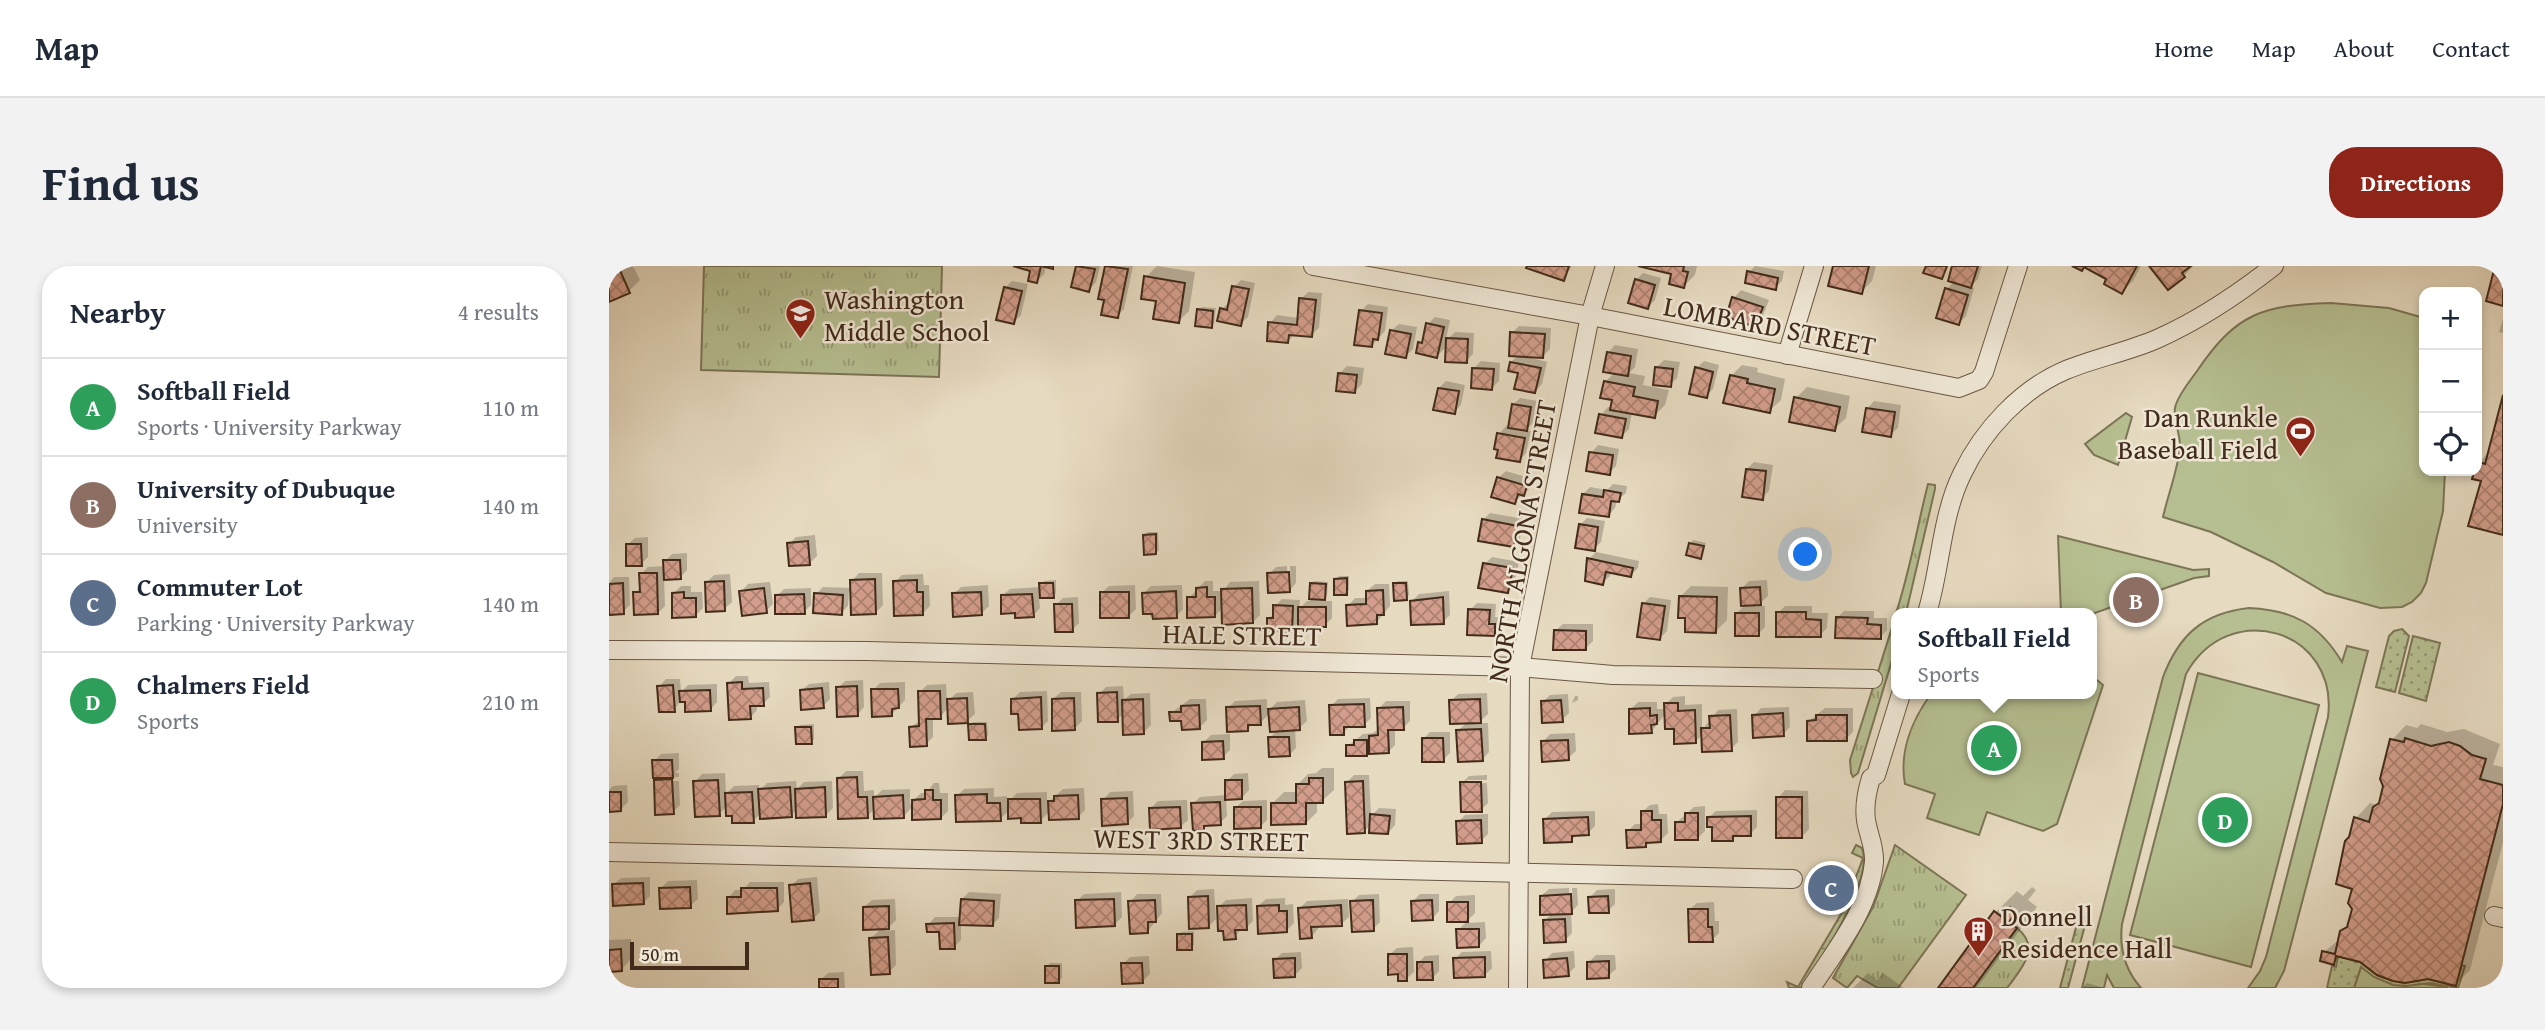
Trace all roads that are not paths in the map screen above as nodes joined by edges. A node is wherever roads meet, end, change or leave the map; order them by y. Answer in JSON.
{"nodes":[{"id":1,"x":1313,"y":266,"type":"edge"},
{"id":2,"x":1605,"y":266,"type":"edge"},
{"id":3,"x":1814,"y":266,"type":"edge"},
{"id":4,"x":2018,"y":266,"type":"edge"},
{"id":5,"x":2274,"y":266,"type":"edge"},
{"id":6,"x":1345,"y":269,"type":"edge"},
{"id":7,"x":1590,"y":316,"type":"junction"},
{"id":8,"x":1787,"y":355,"type":"junction"},
{"id":9,"x":1928,"y":608,"type":"edge"},
{"id":10,"x":609,"y":650,"type":"edge"},
{"id":11,"x":1520,"y":667,"type":"junction"},
{"id":12,"x":1873,"y":679,"type":"dead end"},
{"id":13,"x":1899,"y":699,"type":"edge"},
{"id":14,"x":609,"y":852,"type":"edge"},
{"id":15,"x":1517,"y":872,"type":"junction"},
{"id":16,"x":1793,"y":879,"type":"dead end"},
{"id":17,"x":1518,"y":988,"type":"edge"},
{"id":18,"x":1811,"y":988,"type":"edge"}],
"edges":[{"from":1,"to":6,"type":"street","name":"LOMBARD STREET"},
{"from":2,"to":7,"type":"street","name":"NORTH ALGONA STREET"},
{"from":3,"to":8,"type":"street"},
{"from":4,"to":8,"type":"street","name":"LOMBARD STREET"},
{"from":5,"to":9,"type":"street"},
{"from":6,"to":7,"type":"street","name":"LOMBARD STREET"},
{"from":7,"to":8,"type":"street","name":"LOMBARD STREET"},
{"from":7,"to":11,"type":"street","name":"NORTH ALGONA STREET"},
{"from":10,"to":11,"type":"street","name":"HALE STREET"},
{"from":11,"to":12,"type":"street","name":"HALE STREET"},
{"from":11,"to":15,"type":"street","name":"NORTH ALGONA STREET"},
{"from":13,"to":18,"type":"street"},
{"from":14,"to":15,"type":"street","name":"WEST 3RD STREET"},
{"from":15,"to":16,"type":"street","name":"WEST 3RD STREET"},
{"from":15,"to":17,"type":"street","name":"NORTH ALGONA STREET"}]}
